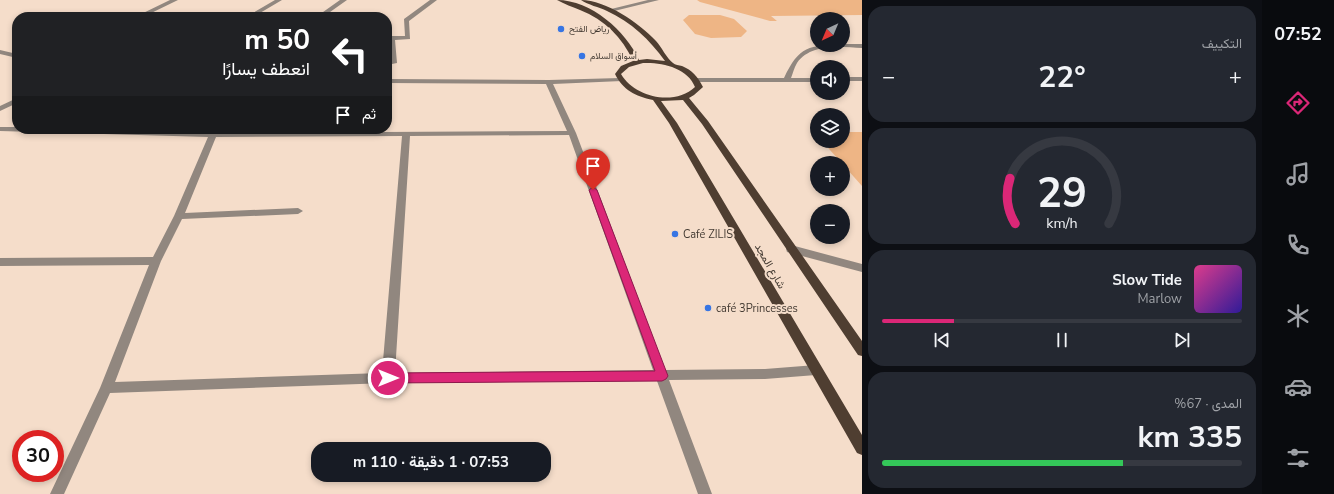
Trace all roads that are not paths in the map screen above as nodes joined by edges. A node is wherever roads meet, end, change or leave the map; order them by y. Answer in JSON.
{"nodes":[{"id":1,"x":161,"y":0,"type":"edge"},
{"id":2,"x":279,"y":0,"type":"edge"},
{"id":3,"x":344,"y":0,"type":"edge"},
{"id":4,"x":434,"y":0,"type":"edge"},
{"id":5,"x":560,"y":0,"type":"edge"},
{"id":6,"x":584,"y":0,"type":"edge"},
{"id":7,"x":656,"y":0,"type":"edge"},
{"id":8,"x":172,"y":1,"type":"edge"},
{"id":9,"x":610,"y":10,"type":"junction"},
{"id":10,"x":149,"y":12,"type":"edge"},
{"id":11,"x":258,"y":12,"type":"edge"},
{"id":12,"x":326,"y":12,"type":"edge"},
{"id":13,"x":392,"y":38,"type":"edge"},
{"id":14,"x":862,"y":46,"type":"edge"},
{"id":15,"x":392,"y":50,"type":"edge"},
{"id":16,"x":0,"y":52,"type":"edge"},
{"id":17,"x":12,"y":55,"type":"edge"},
{"id":18,"x":637,"y":62,"type":"junction"},
{"id":19,"x":394,"y":63,"type":"dead end"},
{"id":20,"x":670,"y":64,"type":"junction"},
{"id":21,"x":850,"y":79,"type":"edge"},
{"id":22,"x":862,"y":79,"type":"edge"},
{"id":23,"x":620,"y":80,"type":"junction"},
{"id":24,"x":698,"y":80,"type":"junction"},
{"id":25,"x":786,"y":80,"type":"junction"},
{"id":26,"x":810,"y":80,"type":"edge"},
{"id":27,"x":392,"y":81,"type":"edge"},
{"id":28,"x":549,"y":82,"type":"junction"},
{"id":29,"x":655,"y":98,"type":"junction"},
{"id":30,"x":685,"y":98,"type":"junction"},
{"id":31,"x":12,"y":103,"type":"edge"},
{"id":32,"x":0,"y":109,"type":"edge"},
{"id":33,"x":0,"y":129,"type":"edge"},
{"id":34,"x":12,"y":129,"type":"edge"},
{"id":35,"x":572,"y":132,"type":"junction"},
{"id":36,"x":214,"y":134,"type":"edge"},
{"id":37,"x":392,"y":134,"type":"edge"},
{"id":38,"x":406,"y":134,"type":"junction"},
{"id":39,"x":298,"y":211,"type":"dead end"},
{"id":40,"x":179,"y":216,"type":"junction"},
{"id":41,"x":791,"y":249,"type":"junction"},
{"id":42,"x":156,"y":261,"type":"junction"},
{"id":43,"x":0,"y":262,"type":"edge"},
{"id":44,"x":862,"y":268,"type":"edge"},
{"id":45,"x":862,"y":351,"type":"edge"},
{"id":46,"x":816,"y":370,"type":"junction"},
{"id":47,"x":662,"y":376,"type":"junction"},
{"id":48,"x":388,"y":378,"type":"junction"},
{"id":49,"x":106,"y":388,"type":"junction"},
{"id":50,"x":862,"y":448,"type":"edge"},
{"id":51,"x":57,"y":494,"type":"edge"},
{"id":52,"x":705,"y":494,"type":"edge"}],
"edges":[{"from":1,"to":8,"type":"street"},
{"from":2,"to":11,"type":"street"},
{"from":3,"to":12,"type":"street"},
{"from":4,"to":13,"type":"street"},
{"from":5,"to":18,"type":"main road"},
{"from":6,"to":9,"type":"main road"},
{"from":7,"to":9,"type":"street"},
{"from":8,"to":10,"type":"street"},
{"from":9,"to":20,"type":"main road"},
{"from":14,"to":25,"type":"street"},
{"from":15,"to":19,"type":"street"},
{"from":16,"to":17,"type":"street"},
{"from":18,"to":20,"type":"main road"},
{"from":18,"to":23,"type":"main road"},
{"from":20,"to":24,"type":"main road"},
{"from":21,"to":22,"type":"street"},
{"from":23,"to":28,"type":"street"},
{"from":23,"to":29,"type":"main road"},
{"from":24,"to":25,"type":"street"},
{"from":24,"to":30,"type":"main road"},
{"from":25,"to":26,"type":"street"},
{"from":27,"to":28,"type":"street"},
{"from":28,"to":35,"type":"street"},
{"from":29,"to":30,"type":"main road"},
{"from":29,"to":46,"type":"main road","name":"شارع المجد"},
{"from":30,"to":41,"type":"main road"},
{"from":31,"to":32,"type":"street"},
{"from":33,"to":34,"type":"street"},
{"from":35,"to":38,"type":"street"},
{"from":35,"to":47,"type":"street"},
{"from":36,"to":40,"type":"street"},
{"from":37,"to":38,"type":"street"},
{"from":38,"to":48,"type":"street"},
{"from":39,"to":40,"type":"street"},
{"from":40,"to":42,"type":"street"},
{"from":41,"to":44,"type":"street"},
{"from":41,"to":45,"type":"main road"},
{"from":42,"to":43,"type":"street"},
{"from":42,"to":49,"type":"street"},
{"from":46,"to":47,"type":"street"},
{"from":46,"to":50,"type":"main road","name":"شارع المجد"},
{"from":47,"to":48,"type":"street"},
{"from":47,"to":52,"type":"street"},
{"from":48,"to":49,"type":"street"},
{"from":49,"to":51,"type":"street"}]}
